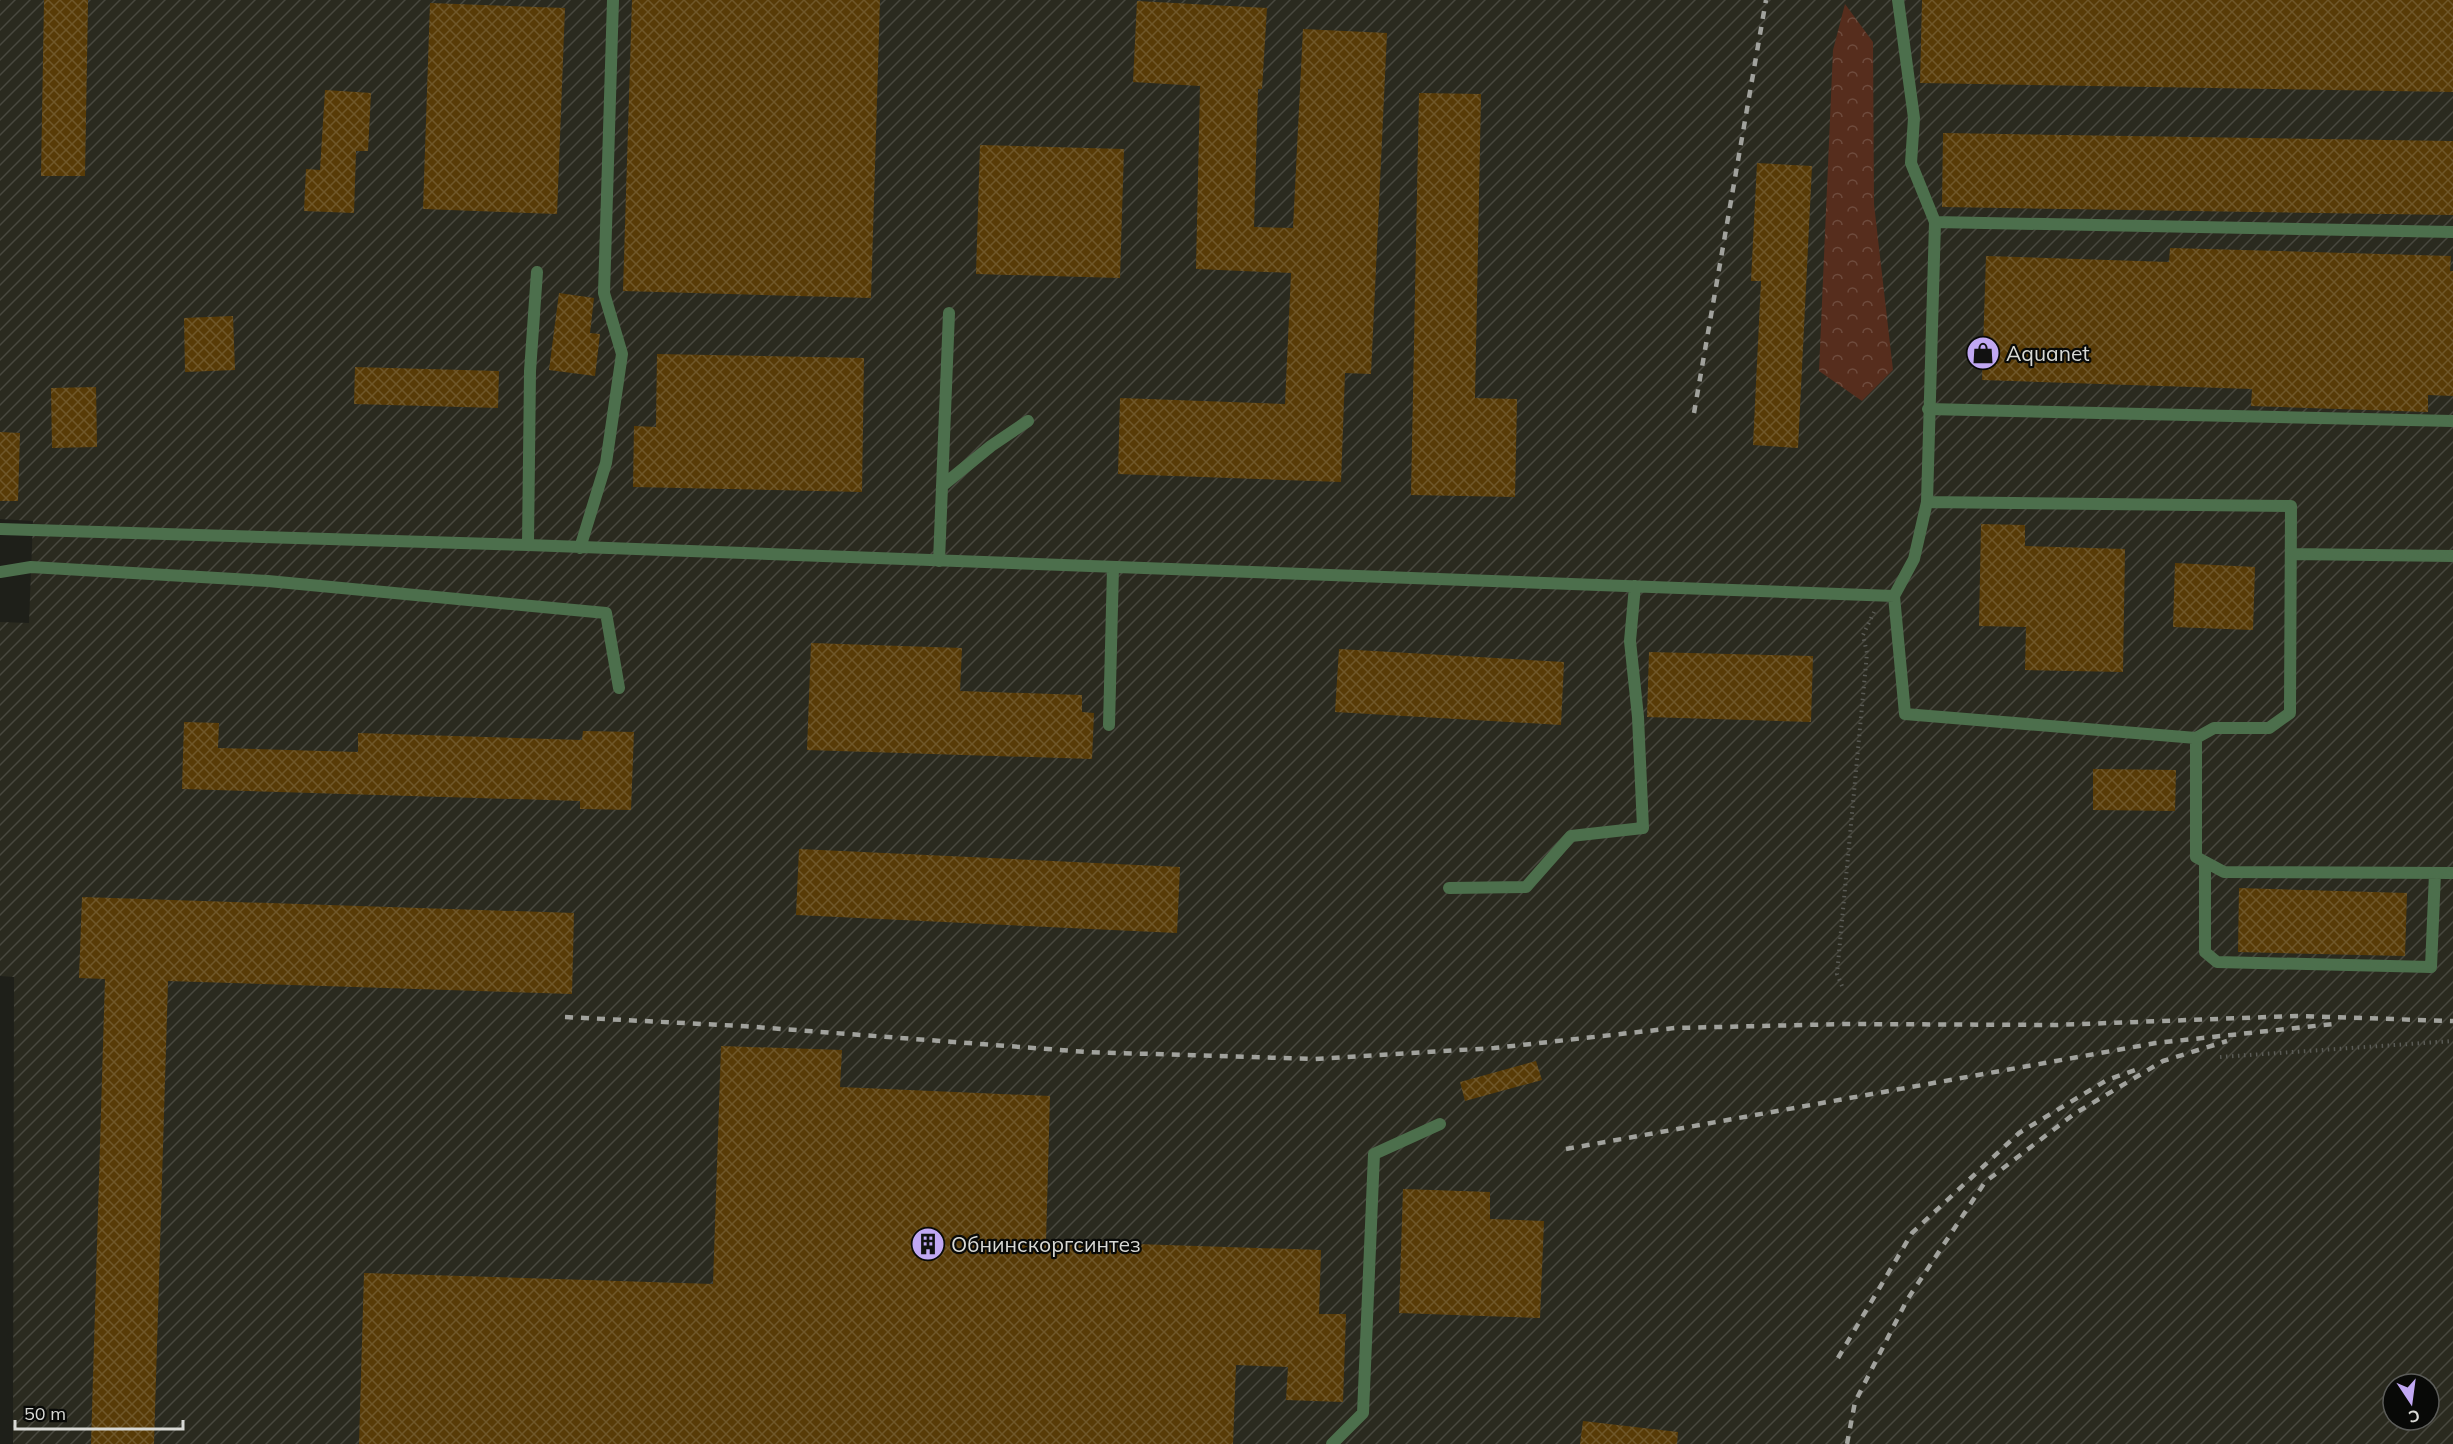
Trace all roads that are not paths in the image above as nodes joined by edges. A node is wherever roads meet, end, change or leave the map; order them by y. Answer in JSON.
{"nodes":[{"id":1,"x":613,"y":0,"type":"edge"},
{"id":2,"x":1898,"y":0,"type":"edge"},
{"id":3,"x":1935,"y":222,"type":"junction"},
{"id":4,"x":2453,"y":232,"type":"edge"},
{"id":5,"x":537,"y":272,"type":"dead end"},
{"id":6,"x":949,"y":313,"type":"dead end"},
{"id":7,"x":1929,"y":408,"type":"junction"},
{"id":8,"x":1028,"y":421,"type":"dead end"},
{"id":9,"x":2453,"y":421,"type":"edge"},
{"id":10,"x":942,"y":486,"type":"junction"},
{"id":11,"x":1928,"y":502,"type":"junction"},
{"id":12,"x":0,"y":529,"type":"edge"},
{"id":13,"x":528,"y":545,"type":"junction"},
{"id":14,"x":580,"y":548,"type":"junction"},
{"id":15,"x":2290,"y":554,"type":"junction"},
{"id":16,"x":2453,"y":556,"type":"edge"},
{"id":17,"x":939,"y":561,"type":"junction"},
{"id":18,"x":1113,"y":568,"type":"junction"},
{"id":19,"x":0,"y":572,"type":"edge"},
{"id":20,"x":1635,"y":586,"type":"junction"},
{"id":21,"x":1888,"y":596,"type":"junction"},
{"id":22,"x":619,"y":688,"type":"dead end"},
{"id":23,"x":1109,"y":725,"type":"dead end"},
{"id":24,"x":2196,"y":738,"type":"junction"},
{"id":25,"x":2205,"y":862,"type":"junction"},
{"id":26,"x":2435,"y":873,"type":"junction"},
{"id":27,"x":2453,"y":873,"type":"edge"},
{"id":28,"x":1449,"y":888,"type":"dead end"},
{"id":29,"x":1440,"y":1124,"type":"dead end"},
{"id":30,"x":1332,"y":1444,"type":"edge"}],
"edges":[{"from":1,"to":14,"type":"lane"},
{"from":2,"to":3,"type":"lane"},
{"from":3,"to":4,"type":"lane"},
{"from":3,"to":7,"type":"lane"},
{"from":5,"to":13,"type":"lane"},
{"from":6,"to":10,"type":"lane"},
{"from":7,"to":9,"type":"lane"},
{"from":7,"to":11,"type":"lane"},
{"from":8,"to":10,"type":"lane"},
{"from":10,"to":17,"type":"lane"},
{"from":11,"to":15,"type":"lane"},
{"from":11,"to":21,"type":"lane"},
{"from":12,"to":13,"type":"lane"},
{"from":13,"to":14,"type":"lane"},
{"from":14,"to":17,"type":"lane"},
{"from":15,"to":16,"type":"lane"},
{"from":15,"to":24,"type":"lane"},
{"from":17,"to":18,"type":"lane"},
{"from":18,"to":20,"type":"lane"},
{"from":18,"to":23,"type":"lane"},
{"from":19,"to":22,"type":"lane"},
{"from":20,"to":21,"type":"lane"},
{"from":20,"to":28,"type":"lane"},
{"from":21,"to":24,"type":"lane"},
{"from":24,"to":25,"type":"lane"},
{"from":25,"to":26,"type":"lane"},
{"from":25,"to":26,"type":"lane"},
{"from":26,"to":27,"type":"lane"},
{"from":29,"to":30,"type":"lane"}]}
